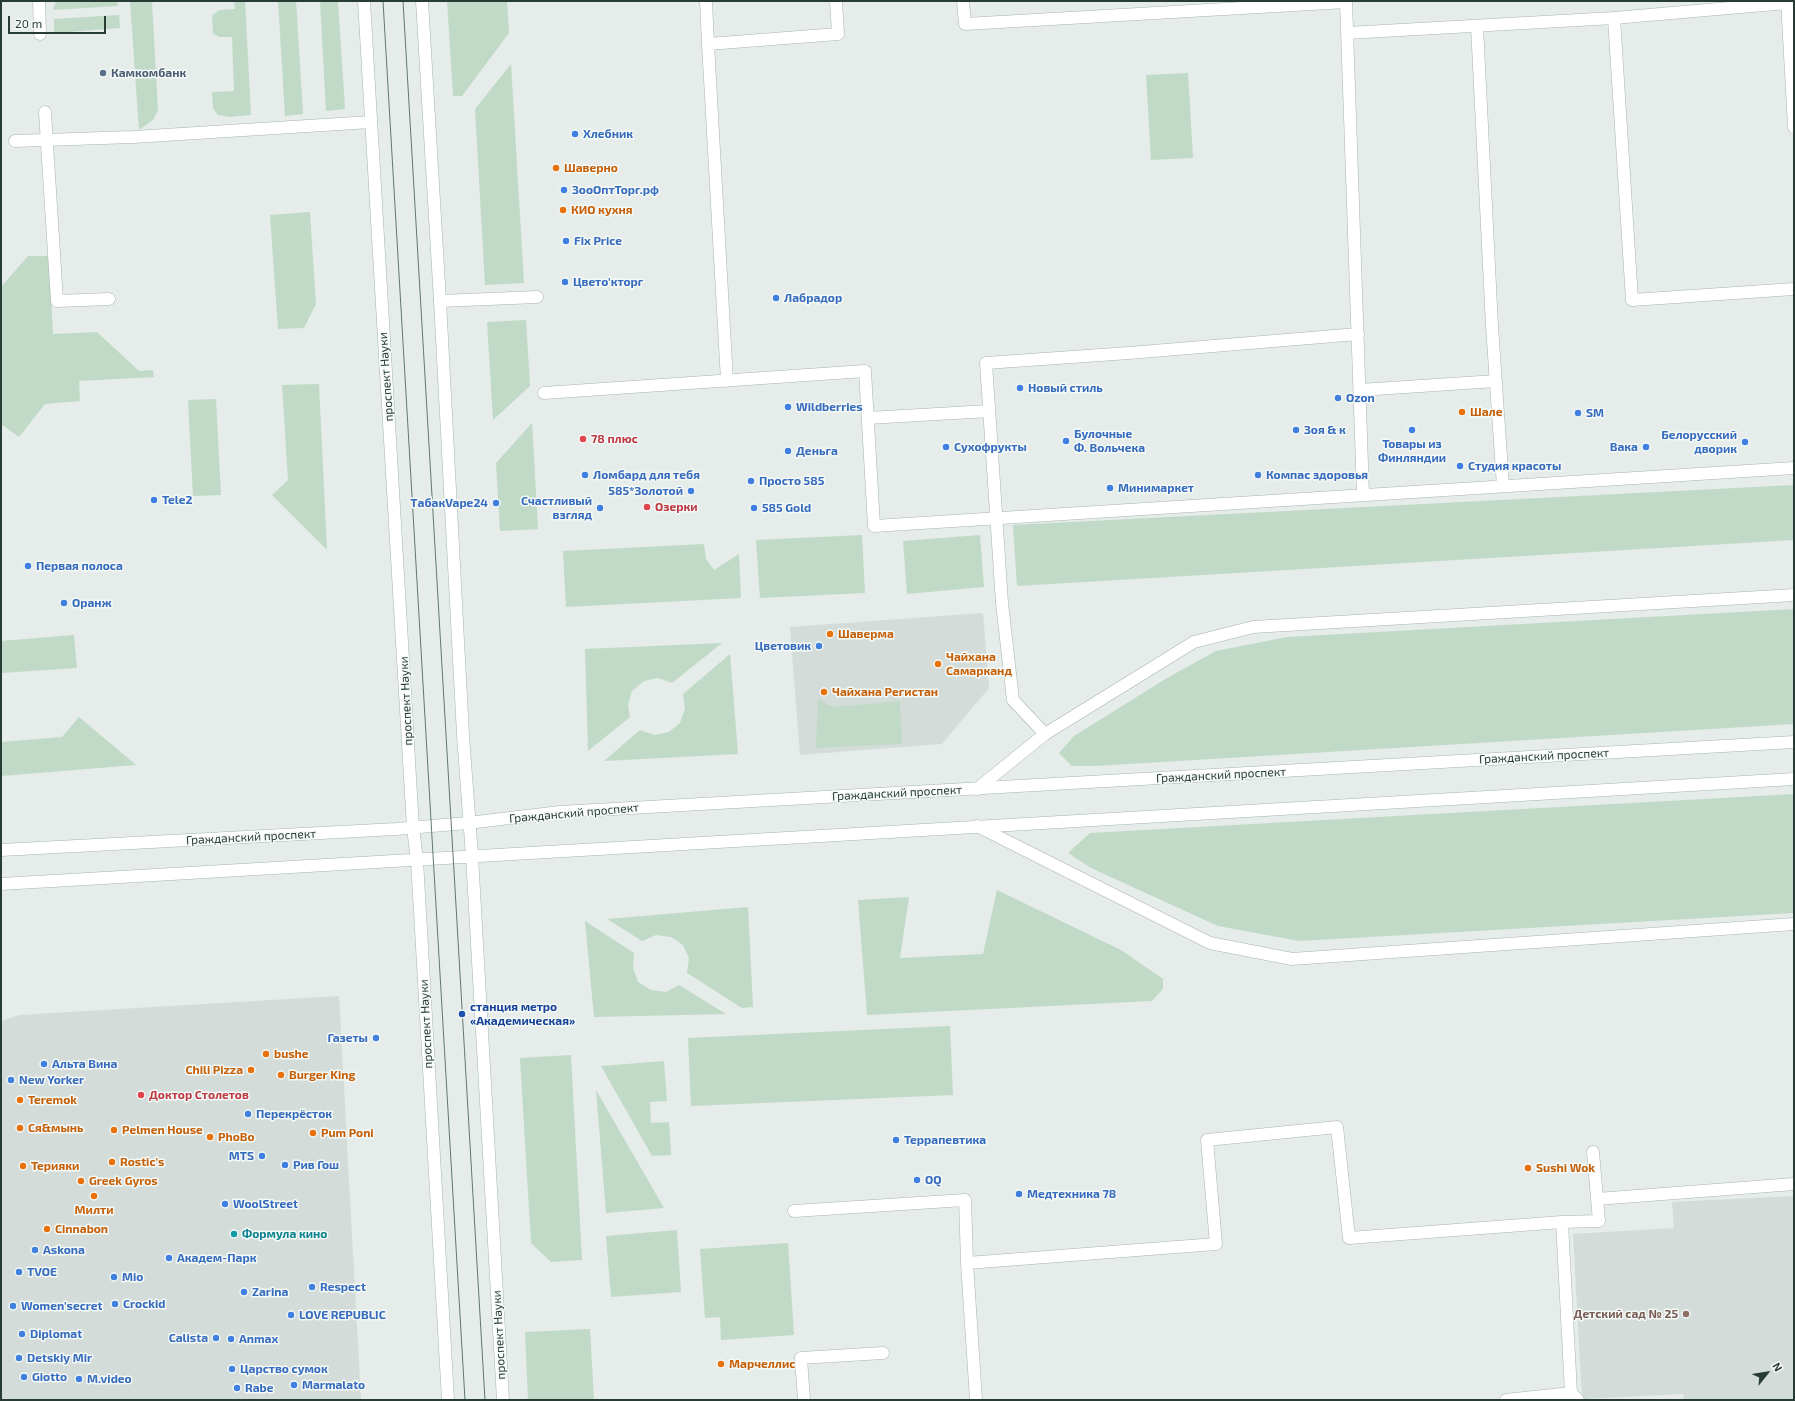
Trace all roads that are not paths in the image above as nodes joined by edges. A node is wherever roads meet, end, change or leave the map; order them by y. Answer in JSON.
{"nodes":[{"id":1,"x":39,"y":1,"type":"edge"},
{"id":2,"x":364,"y":1,"type":"edge"},
{"id":3,"x":422,"y":1,"type":"edge"},
{"id":4,"x":706,"y":1,"type":"edge"},
{"id":5,"x":836,"y":1,"type":"edge"},
{"id":6,"x":963,"y":1,"type":"edge"},
{"id":7,"x":1346,"y":2,"type":"edge"},
{"id":8,"x":1787,"y":2,"type":"edge"},
{"id":9,"x":1614,"y":18,"type":"junction"},
{"id":10,"x":1477,"y":26,"type":"junction"},
{"id":11,"x":1347,"y":33,"type":"junction"},
{"id":12,"x":40,"y":34,"type":"dead end"},
{"id":13,"x":708,"y":44,"type":"junction"},
{"id":14,"x":45,"y":112,"type":"dead end"},
{"id":15,"x":371,"y":122,"type":"junction"},
{"id":16,"x":1794,"y":127,"type":"edge"},
{"id":17,"x":15,"y":141,"type":"dead end"},
{"id":18,"x":46,"y":141,"type":"junction"},
{"id":19,"x":1794,"y":289,"type":"edge"},
{"id":20,"x":537,"y":297,"type":"dead end"},
{"id":21,"x":109,"y":299,"type":"dead end"},
{"id":22,"x":440,"y":300,"type":"junction"},
{"id":23,"x":1358,"y":334,"type":"junction"},
{"id":24,"x":728,"y":380,"type":"junction"},
{"id":25,"x":1496,"y":382,"type":"junction"},
{"id":26,"x":1360,"y":390,"type":"junction"},
{"id":27,"x":544,"y":393,"type":"dead end"},
{"id":28,"x":990,"y":411,"type":"junction"},
{"id":29,"x":868,"y":418,"type":"junction"},
{"id":30,"x":1794,"y":468,"type":"edge"},
{"id":31,"x":1503,"y":486,"type":"junction"},
{"id":32,"x":1364,"y":494,"type":"junction"},
{"id":33,"x":996,"y":517,"type":"junction"},
{"id":34,"x":1794,"y":595,"type":"edge"},
{"id":35,"x":1045,"y":734,"type":"junction"},
{"id":36,"x":1794,"y":742,"type":"edge"},
{"id":37,"x":1794,"y":779,"type":"edge"},
{"id":38,"x":977,"y":789,"type":"junction"},
{"id":39,"x":468,"y":823,"type":"junction"},
{"id":40,"x":977,"y":826,"type":"junction"},
{"id":41,"x":413,"y":828,"type":"junction"},
{"id":42,"x":1,"y":850,"type":"edge"},
{"id":43,"x":472,"y":856,"type":"junction"},
{"id":44,"x":417,"y":860,"type":"junction"},
{"id":45,"x":1,"y":884,"type":"edge"},
{"id":46,"x":1794,"y":924,"type":"edge"},
{"id":47,"x":1593,"y":1152,"type":"dead end"},
{"id":48,"x":1794,"y":1184,"type":"edge"},
{"id":49,"x":1597,"y":1200,"type":"junction"},
{"id":50,"x":794,"y":1211,"type":"dead end"},
{"id":51,"x":1562,"y":1222,"type":"junction"},
{"id":52,"x":967,"y":1263,"type":"junction"},
{"id":53,"x":883,"y":1353,"type":"dead end"},
{"id":54,"x":1574,"y":1396,"type":"edge"},
{"id":55,"x":448,"y":1400,"type":"edge"},
{"id":56,"x":503,"y":1400,"type":"edge"},
{"id":57,"x":804,"y":1400,"type":"edge"},
{"id":58,"x":976,"y":1400,"type":"edge"},
{"id":59,"x":1506,"y":1400,"type":"edge"}],
"edges":[{"from":1,"to":12,"type":"main road"},
{"from":2,"to":15,"type":"main road","name":"проспект Науки"},
{"from":3,"to":22,"type":"main road","name":"проспект Науки"},
{"from":4,"to":13,"type":"main road"},
{"from":5,"to":13,"type":"main road"},
{"from":6,"to":7,"type":"main road"},
{"from":7,"to":11,"type":"main road"},
{"from":8,"to":9,"type":"main road"},
{"from":8,"to":16,"type":"main road"},
{"from":9,"to":10,"type":"main road"},
{"from":9,"to":19,"type":"main road"},
{"from":10,"to":11,"type":"main road"},
{"from":10,"to":25,"type":"main road"},
{"from":11,"to":23,"type":"main road"},
{"from":13,"to":24,"type":"main road"},
{"from":14,"to":18,"type":"main road"},
{"from":15,"to":18,"type":"main road"},
{"from":15,"to":41,"type":"main road","name":"проспект Науки"},
{"from":17,"to":18,"type":"main road"},
{"from":18,"to":21,"type":"main road"},
{"from":20,"to":22,"type":"main road"},
{"from":22,"to":39,"type":"main road","name":"проспект Науки"},
{"from":23,"to":26,"type":"main road"},
{"from":23,"to":28,"type":"main road"},
{"from":24,"to":27,"type":"main road"},
{"from":24,"to":29,"type":"main road"},
{"from":25,"to":26,"type":"main road"},
{"from":25,"to":31,"type":"main road"},
{"from":26,"to":32,"type":"main road"},
{"from":28,"to":29,"type":"main road"},
{"from":28,"to":33,"type":"main road"},
{"from":29,"to":33,"type":"main road"},
{"from":30,"to":31,"type":"main road"},
{"from":31,"to":32,"type":"main road"},
{"from":32,"to":33,"type":"main road"},
{"from":33,"to":35,"type":"main road"},
{"from":34,"to":35,"type":"main road"},
{"from":35,"to":38,"type":"main road"},
{"from":36,"to":38,"type":"main road","name":"Гражданский проспект"},
{"from":37,"to":40,"type":"main road"},
{"from":38,"to":39,"type":"main road","name":"Гражданский проспект"},
{"from":39,"to":41,"type":"main road","name":"Гражданский проспект"},
{"from":39,"to":43,"type":"main road","name":"проспект Науки"},
{"from":40,"to":43,"type":"main road"},
{"from":40,"to":46,"type":"main road"},
{"from":41,"to":42,"type":"main road","name":"Гражданский проспект"},
{"from":41,"to":44,"type":"main road","name":"проспект Науки"},
{"from":43,"to":44,"type":"main road"},
{"from":43,"to":56,"type":"main road","name":"проспект Науки"},
{"from":44,"to":45,"type":"main road"},
{"from":44,"to":55,"type":"main road","name":"проспект Науки"},
{"from":47,"to":49,"type":"main road"},
{"from":48,"to":49,"type":"main road"},
{"from":49,"to":51,"type":"main road"},
{"from":50,"to":52,"type":"main road"},
{"from":51,"to":52,"type":"main road"},
{"from":51,"to":54,"type":"main road"},
{"from":52,"to":58,"type":"main road"},
{"from":53,"to":57,"type":"main road"},
{"from":54,"to":59,"type":"main road"}]}
